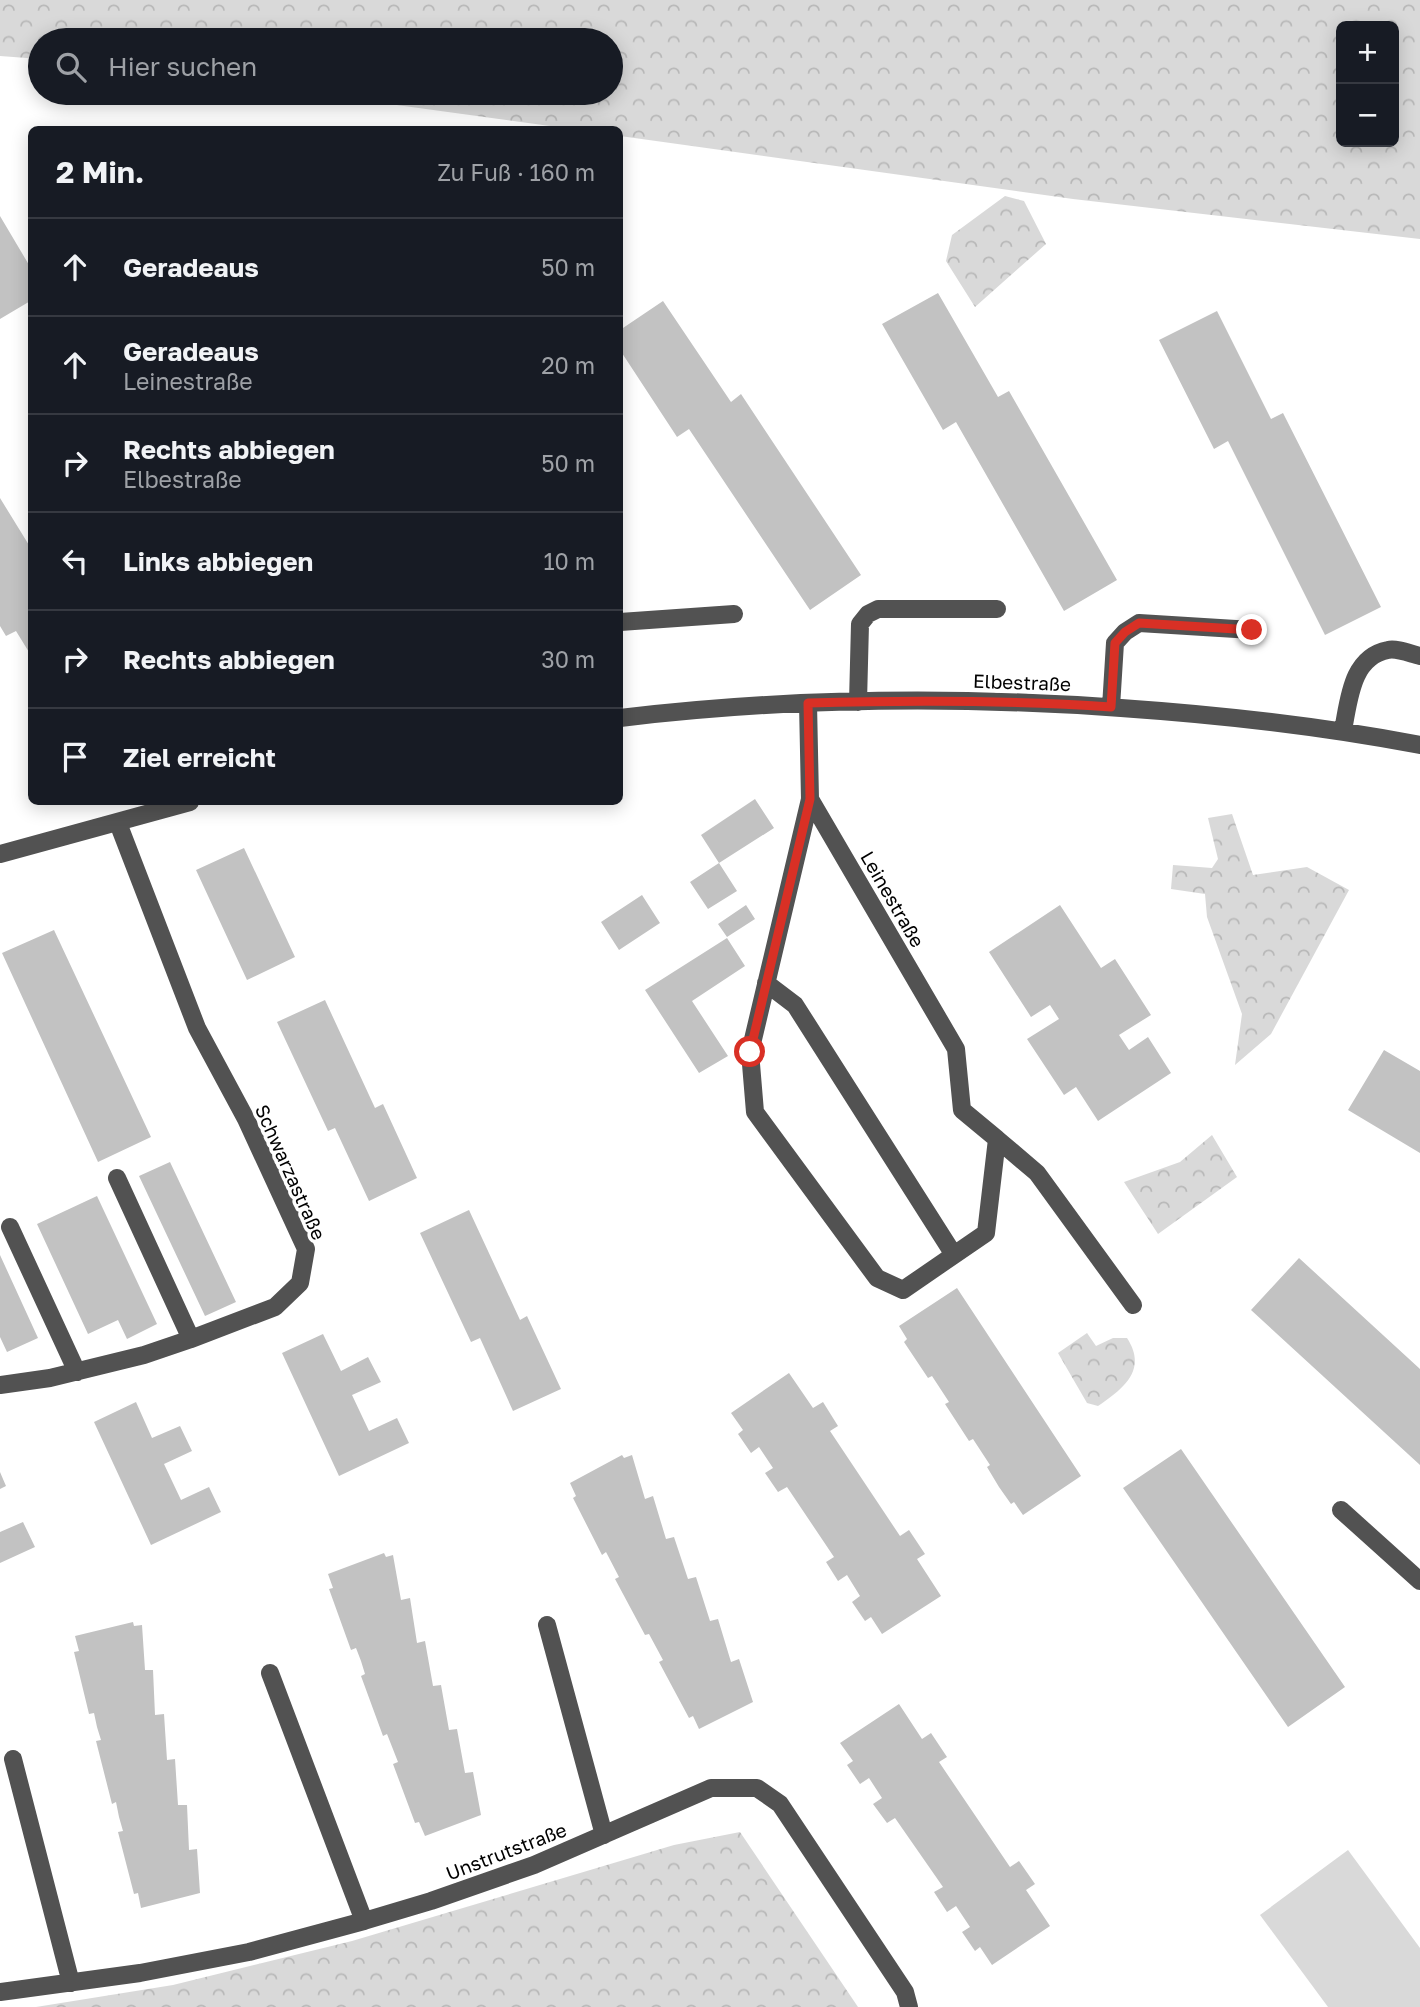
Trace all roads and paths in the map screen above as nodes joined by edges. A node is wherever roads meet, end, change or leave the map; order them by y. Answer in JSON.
{"nodes":[{"id":1,"x":997,"y":609,"type":"dead end"},
{"id":2,"x":734,"y":614,"type":"dead end"},
{"id":3,"x":623,"y":622,"type":"edge"},
{"id":4,"x":1252,"y":630,"type":"dead end"},
{"id":5,"x":1420,"y":656,"type":"edge"},
{"id":6,"x":858,"y":702,"type":"junction"},
{"id":7,"x":808,"y":703,"type":"junction"},
{"id":8,"x":1111,"y":707,"type":"junction"},
{"id":9,"x":623,"y":718,"type":"edge"},
{"id":10,"x":1343,"y":730,"type":"junction"},
{"id":11,"x":1420,"y":746,"type":"edge"},
{"id":12,"x":810,"y":799,"type":"junction"},
{"id":13,"x":180,"y":805,"type":"edge"},
{"id":14,"x":118,"y":823,"type":"junction"},
{"id":15,"x":0,"y":854,"type":"edge"},
{"id":16,"x":766,"y":983,"type":"junction"},
{"id":17,"x":997,"y":1139,"type":"junction"},
{"id":18,"x":117,"y":1178,"type":"dead end"},
{"id":19,"x":10,"y":1227,"type":"dead end"},
{"id":20,"x":954,"y":1255,"type":"junction"},
{"id":21,"x":1133,"y":1305,"type":"dead end"},
{"id":22,"x":191,"y":1339,"type":"junction"},
{"id":23,"x":77,"y":1372,"type":"junction"},
{"id":24,"x":0,"y":1385,"type":"edge"},
{"id":25,"x":1341,"y":1510,"type":"dead end"},
{"id":26,"x":1420,"y":1581,"type":"edge"},
{"id":27,"x":547,"y":1625,"type":"dead end"},
{"id":28,"x":270,"y":1673,"type":"dead end"},
{"id":29,"x":13,"y":1759,"type":"dead end"},
{"id":30,"x":604,"y":1835,"type":"junction"},
{"id":31,"x":364,"y":1922,"type":"junction"},
{"id":32,"x":71,"y":1983,"type":"junction"},
{"id":33,"x":0,"y":1992,"type":"edge"},
{"id":34,"x":909,"y":2007,"type":"edge"}],
"edges":[{"from":1,"to":6,"type":"street"},
{"from":2,"to":3,"type":"street"},
{"from":4,"to":8,"type":"street"},
{"from":5,"to":10,"type":"street"},
{"from":6,"to":7,"type":"street","name":"Elbestraße"},
{"from":6,"to":8,"type":"street","name":"Elbestraße"},
{"from":7,"to":9,"type":"street","name":"Elbestraße"},
{"from":7,"to":12,"type":"street","name":"Leinestraße"},
{"from":8,"to":10,"type":"street","name":"Elbestraße"},
{"from":10,"to":11,"type":"street","name":"Elbestraße"},
{"from":12,"to":16,"type":"street"},
{"from":12,"to":17,"type":"street","name":"Leinestraße"},
{"from":13,"to":14,"type":"street"},
{"from":14,"to":15,"type":"street"},
{"from":14,"to":22,"type":"street","name":"Schwarzastraße"},
{"from":16,"to":20,"type":"street"},
{"from":16,"to":20,"type":"street"},
{"from":17,"to":20,"type":"street"},
{"from":17,"to":21,"type":"street"},
{"from":18,"to":22,"type":"street"},
{"from":19,"to":23,"type":"street"},
{"from":22,"to":23,"type":"street","name":"Schwarzastraße"},
{"from":23,"to":24,"type":"street","name":"Schwarzastraße"},
{"from":25,"to":26,"type":"street"},
{"from":27,"to":30,"type":"street"},
{"from":28,"to":31,"type":"street"},
{"from":29,"to":32,"type":"street"},
{"from":30,"to":31,"type":"street","name":"Unstrutstraße"},
{"from":30,"to":34,"type":"street","name":"Unstrutstraße"},
{"from":31,"to":32,"type":"street","name":"Unstrutstraße"},
{"from":32,"to":33,"type":"street","name":"Unstrutstraße"}]}
